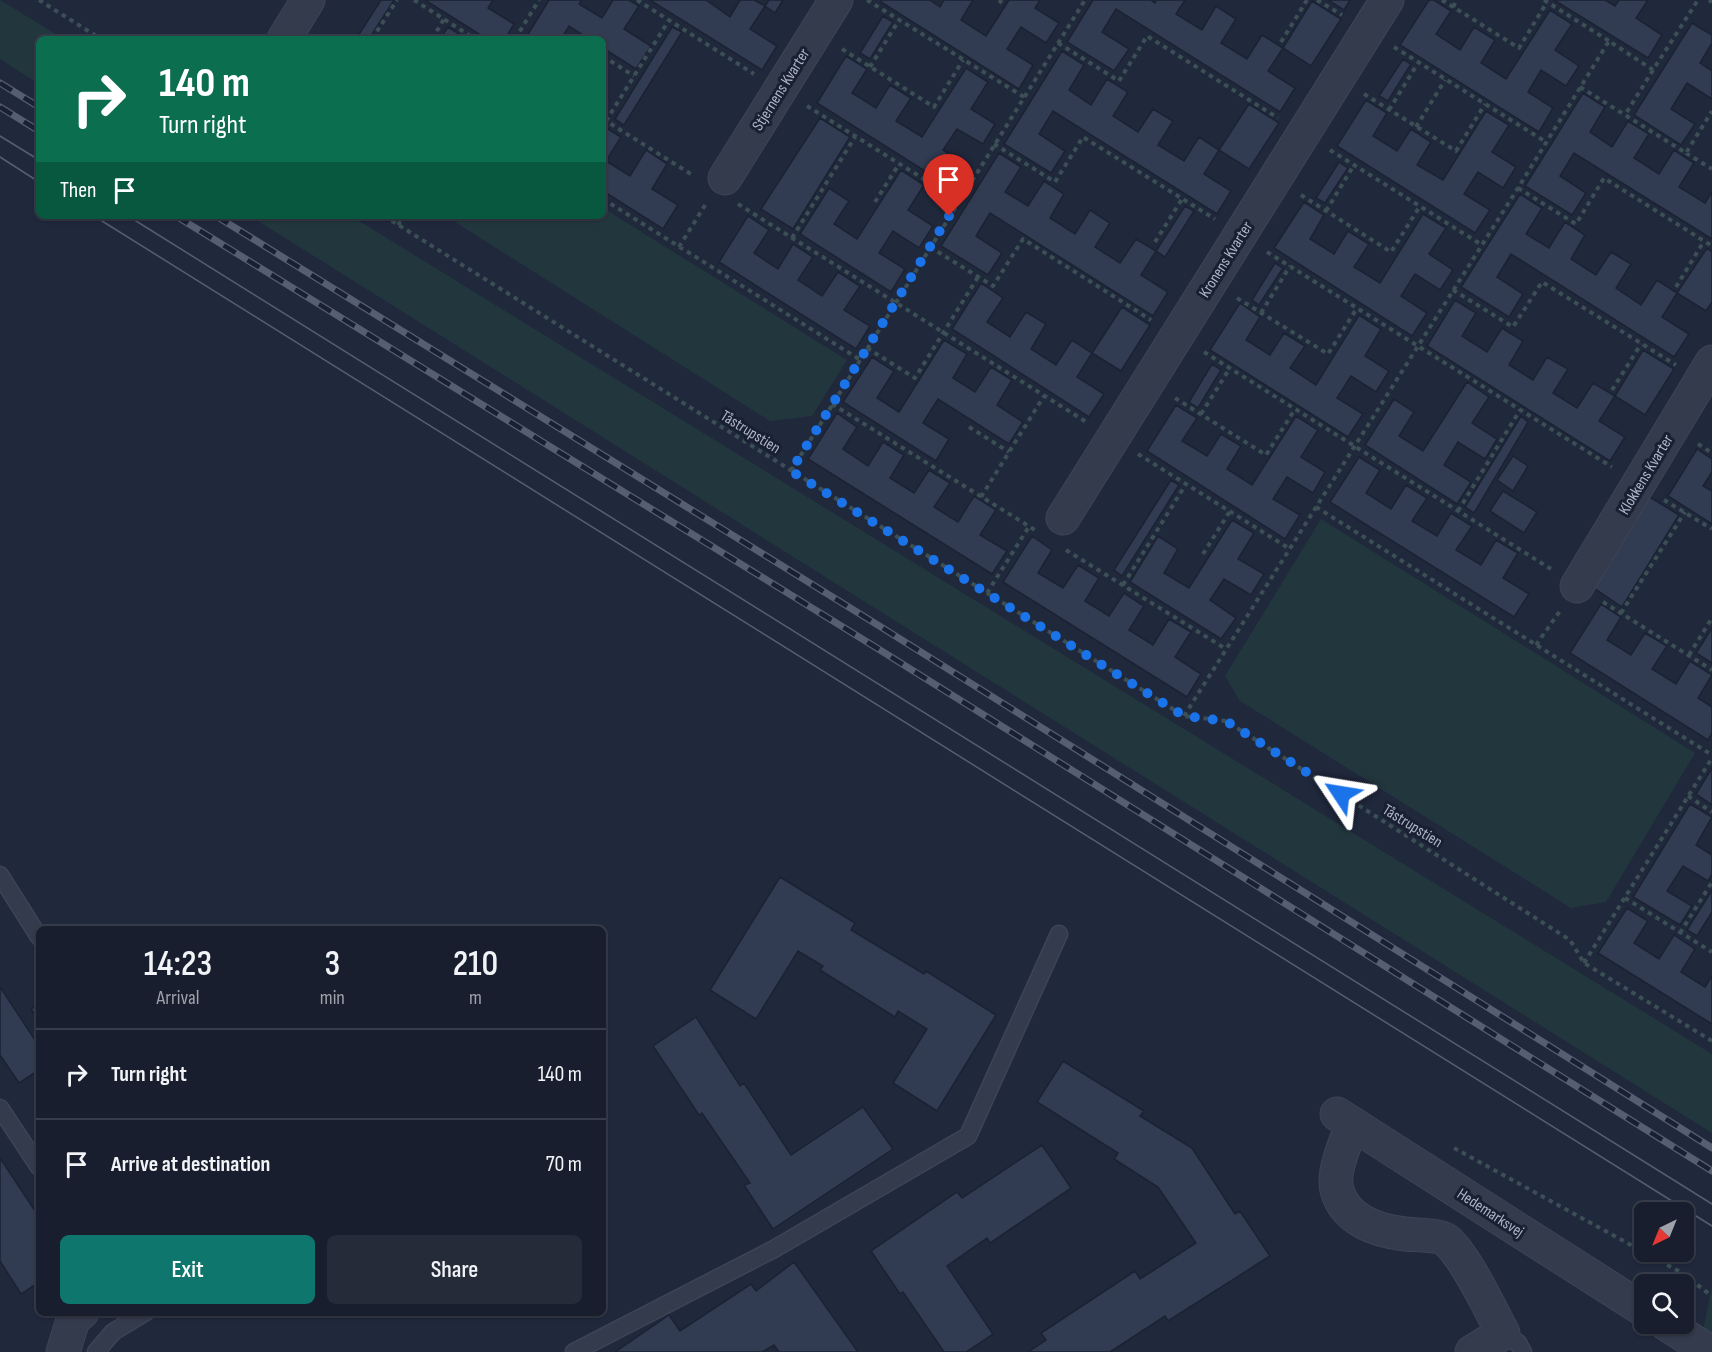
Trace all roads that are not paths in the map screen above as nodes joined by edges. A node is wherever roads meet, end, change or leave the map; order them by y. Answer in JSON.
{"nodes":[{"id":1,"x":308,"y":0,"type":"edge"},
{"id":2,"x":836,"y":0,"type":"edge"},
{"id":3,"x":1387,"y":0,"type":"edge"},
{"id":4,"x":286,"y":36,"type":"edge"},
{"id":5,"x":720,"y":184,"type":"road end"},
{"id":6,"x":1706,"y":371,"type":"edge"},
{"id":7,"x":1053,"y":532,"type":"road end"},
{"id":8,"x":1577,"y":586,"type":"road end"},
{"id":9,"x":0,"y":875,"type":"edge"},
{"id":10,"x":36,"y":932,"type":"edge"},
{"id":11,"x":1059,"y":934,"type":"dead end"},
{"id":12,"x":0,"y":1108,"type":"edge"},
{"id":13,"x":36,"y":1162,"type":"edge"},
{"id":14,"x":1634,"y":1304,"type":"edge"},
{"id":15,"x":78,"y":1316,"type":"edge"},
{"id":16,"x":139,"y":1316,"type":"edge"},
{"id":17,"x":1682,"y":1334,"type":"edge"},
{"id":18,"x":1513,"y":1342,"type":"edge"},
{"id":19,"x":63,"y":1352,"type":"edge"},
{"id":20,"x":96,"y":1352,"type":"edge"},
{"id":21,"x":574,"y":1352,"type":"edge"},
{"id":22,"x":1472,"y":1352,"type":"edge"},
{"id":23,"x":1710,"y":1352,"type":"edge"}],
"edges":[{"from":1,"to":4,"type":"street"},
{"from":2,"to":5,"type":"street","name":"Stjernens Kvarter"},
{"from":3,"to":7,"type":"street","name":"Kronens Kvarter"},
{"from":6,"to":8,"type":"street","name":"Klokkens Kvarter"},
{"from":9,"to":10,"type":"lane"},
{"from":11,"to":21,"type":"lane"},
{"from":12,"to":13,"type":"lane"},
{"from":14,"to":18,"type":"street","name":"Hedemarksvej"},
{"from":15,"to":19,"type":"street"},
{"from":16,"to":20,"type":"lane"},
{"from":17,"to":23,"type":"street"},
{"from":18,"to":22,"type":"street"}]}
